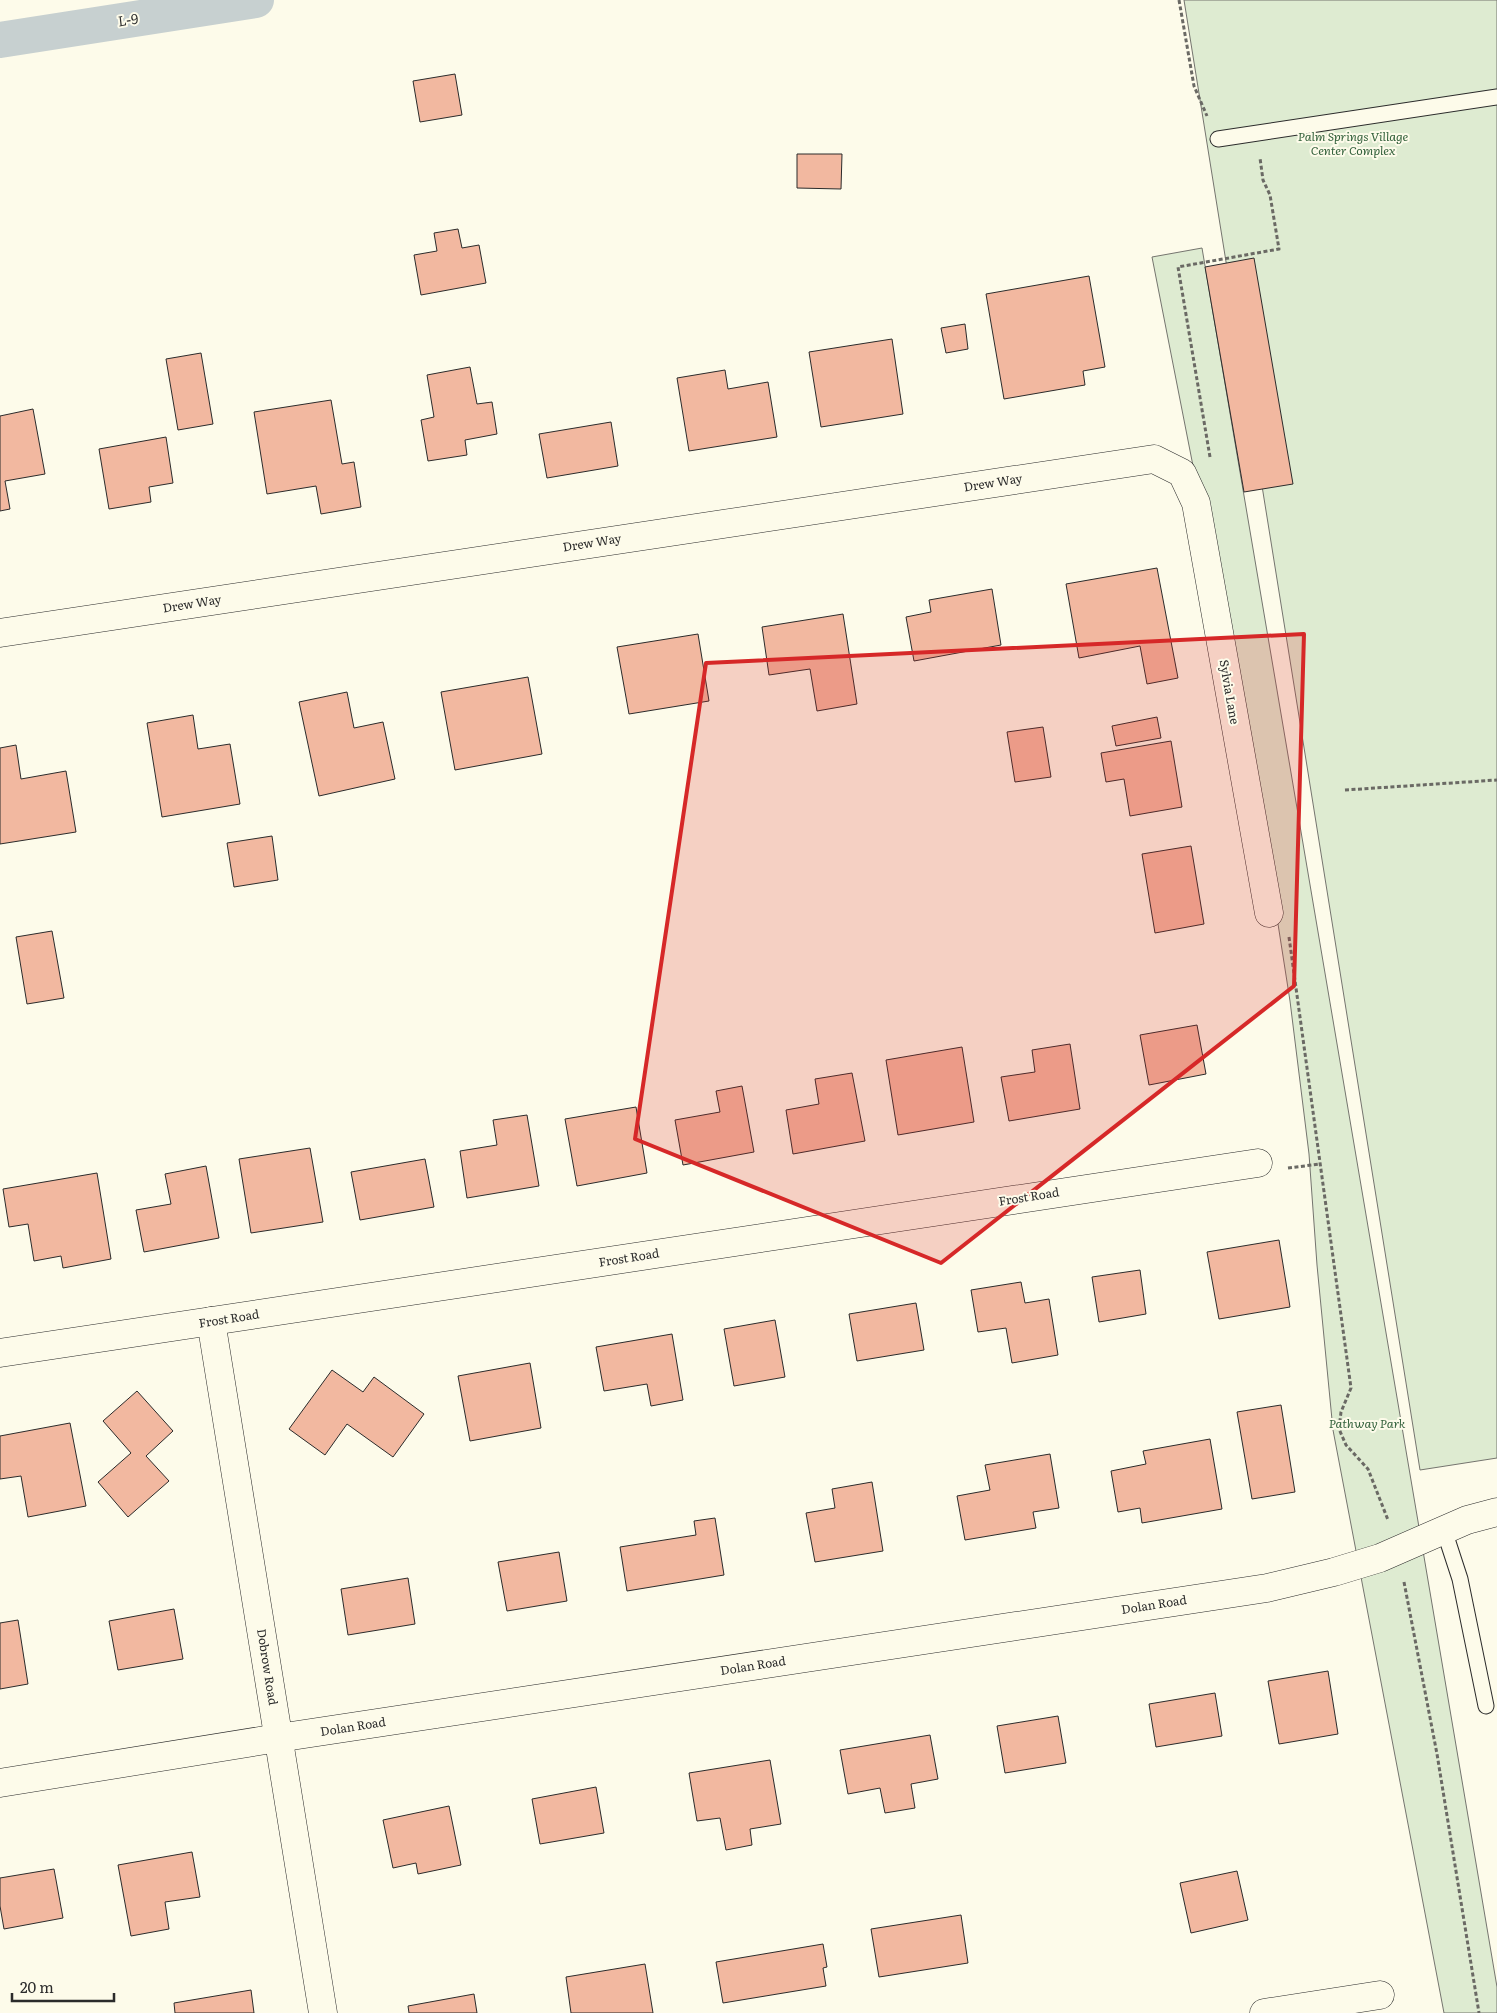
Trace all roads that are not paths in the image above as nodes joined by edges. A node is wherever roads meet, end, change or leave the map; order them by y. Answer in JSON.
{"nodes":[{"id":1,"x":1497,"y":97,"type":"edge"},
{"id":2,"x":1218,"y":139,"type":"road end"},
{"id":3,"x":1182,"y":473,"type":"joint"},
{"id":4,"x":0,"y":633,"type":"edge"},
{"id":5,"x":1278,"y":921,"type":"road end"},
{"id":6,"x":1258,"y":1162,"type":"dead end"},
{"id":7,"x":211,"y":1322,"type":"junction"},
{"id":8,"x":0,"y":1353,"type":"edge"},
{"id":9,"x":1497,"y":1512,"type":"edge"},
{"id":10,"x":1444,"y":1530,"type":"junction"},
{"id":11,"x":1486,"y":1706,"type":"dead end"},
{"id":12,"x":278,"y":1738,"type":"junction"},
{"id":13,"x":0,"y":1783,"type":"edge"},
{"id":14,"x":1380,"y":1995,"type":"dead end"},
{"id":15,"x":323,"y":2013,"type":"edge"},
{"id":16,"x":1264,"y":2013,"type":"edge"}],
"edges":[{"from":1,"to":2,"type":"lane"},
{"from":3,"to":4,"type":"street","name":"Drew Way"},
{"from":3,"to":5,"type":"street","name":"Sylvia Lane"},
{"from":6,"to":7,"type":"street","name":"Frost Road"},
{"from":7,"to":8,"type":"street","name":"Frost Road"},
{"from":7,"to":12,"type":"street","name":"Dobrow Road"},
{"from":9,"to":10,"type":"street","name":"Dolan Road"},
{"from":10,"to":11,"type":"lane"},
{"from":10,"to":12,"type":"street","name":"Dolan Road"},
{"from":12,"to":13,"type":"street","name":"Dolan Road"},
{"from":12,"to":15,"type":"street","name":"Dobrow Road"},
{"from":14,"to":16,"type":"street"}]}
